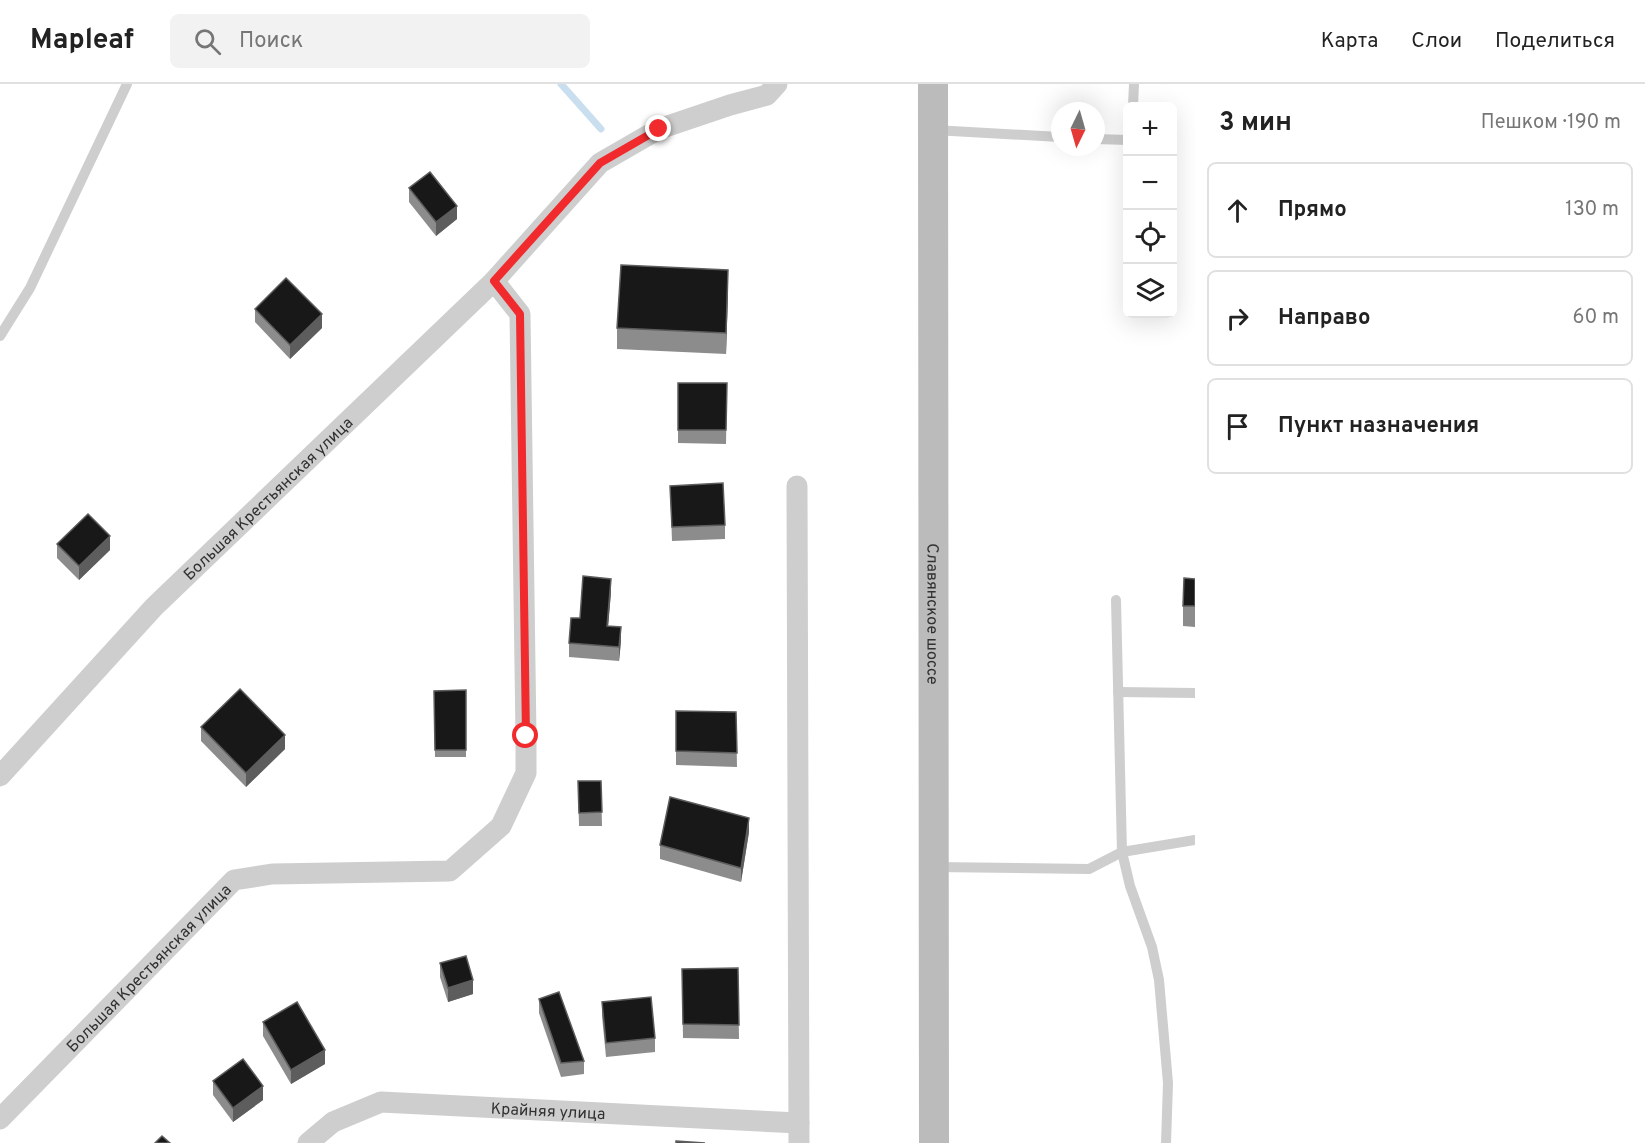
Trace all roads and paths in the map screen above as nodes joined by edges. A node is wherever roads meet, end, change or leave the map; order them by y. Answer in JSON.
{"nodes":[{"id":1,"x":127,"y":84,"type":"edge"},
{"id":2,"x":777,"y":84,"type":"edge"},
{"id":3,"x":933,"y":84,"type":"edge"},
{"id":4,"x":1134,"y":84,"type":"edge"},
{"id":5,"x":1133,"y":102,"type":"edge"},
{"id":6,"x":933,"y":130,"type":"junction"},
{"id":7,"x":1051,"y":137,"type":"edge"},
{"id":8,"x":1105,"y":140,"type":"edge"},
{"id":9,"x":1123,"y":141,"type":"edge"},
{"id":10,"x":494,"y":281,"type":"junction"},
{"id":11,"x":0,"y":336,"type":"edge"},
{"id":12,"x":797,"y":486,"type":"dead end"},
{"id":13,"x":1116,"y":600,"type":"dead end"},
{"id":14,"x":1118,"y":692,"type":"junction"},
{"id":15,"x":1195,"y":693,"type":"edge"},
{"id":16,"x":0,"y":777,"type":"edge"},
{"id":17,"x":1195,"y":840,"type":"edge"},
{"id":18,"x":1122,"y":852,"type":"junction"},
{"id":19,"x":934,"y":867,"type":"junction"},
{"id":20,"x":0,"y":1119,"type":"edge"},
{"id":21,"x":799,"y":1133,"type":"edge"},
{"id":22,"x":308,"y":1143,"type":"edge"},
{"id":23,"x":934,"y":1143,"type":"edge"},
{"id":24,"x":1166,"y":1143,"type":"edge"}],
"edges":[{"from":1,"to":11,"type":"lane"},
{"from":2,"to":10,"type":"street","name":"Большая Крестьянская улица"},
{"from":3,"to":6,"type":"main road","name":"Славянское шоссе"},
{"from":4,"to":5,"type":"lane"},
{"from":6,"to":7,"type":"lane"},
{"from":6,"to":19,"type":"main road","name":"Славянское шоссе"},
{"from":8,"to":9,"type":"lane"},
{"from":10,"to":16,"type":"street","name":"Большая Крестьянская улица"},
{"from":10,"to":20,"type":"street","name":"Большая Крестьянская улица"},
{"from":12,"to":21,"type":"street"},
{"from":13,"to":14,"type":"lane"},
{"from":14,"to":15,"type":"lane"},
{"from":14,"to":18,"type":"lane"},
{"from":17,"to":18,"type":"lane"},
{"from":18,"to":19,"type":"lane"},
{"from":18,"to":24,"type":"lane"},
{"from":19,"to":23,"type":"main road","name":"Славянское шоссе"},
{"from":21,"to":22,"type":"street","name":"Крайняя улица"}]}
